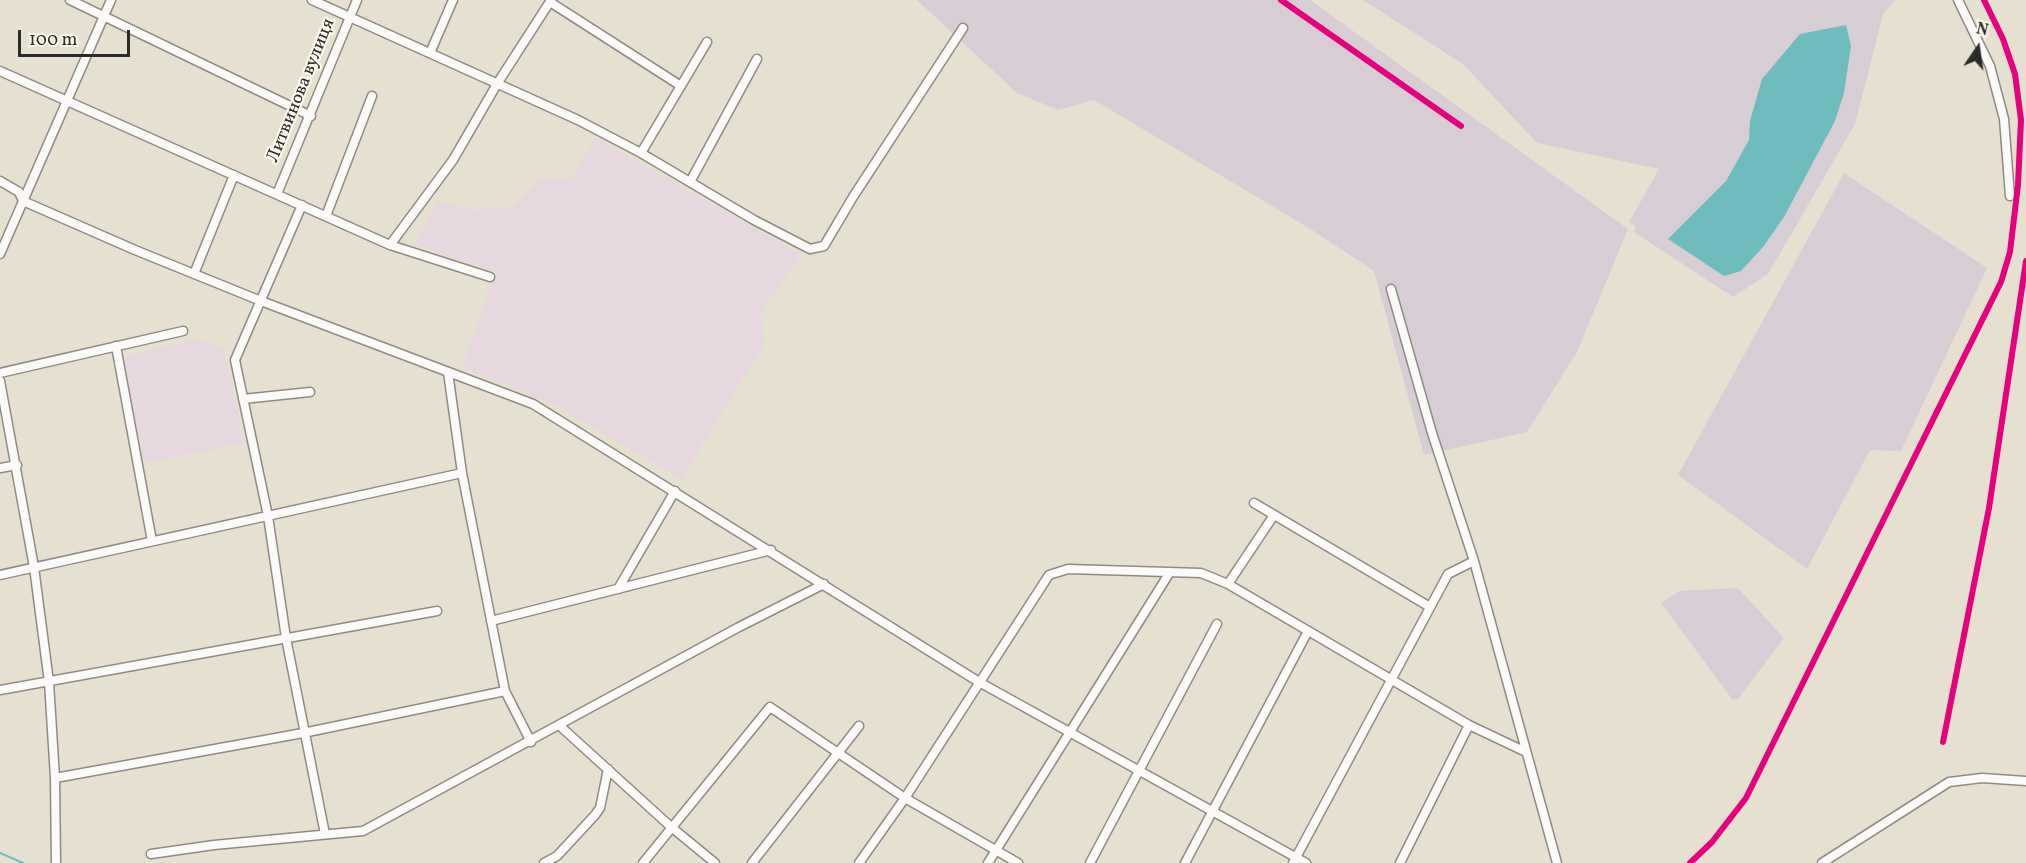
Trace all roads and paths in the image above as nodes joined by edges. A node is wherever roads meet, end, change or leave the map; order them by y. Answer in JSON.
{"nodes":[{"id":1,"x":70,"y":0,"type":"edge"},
{"id":2,"x":111,"y":0,"type":"edge"},
{"id":3,"x":312,"y":0,"type":"edge"},
{"id":4,"x":357,"y":0,"type":"edge"},
{"id":5,"x":453,"y":0,"type":"edge"},
{"id":6,"x":1958,"y":0,"type":"edge"},
{"id":7,"x":550,"y":1,"type":"edge"},
{"id":8,"x":104,"y":16,"type":"junction"},
{"id":9,"x":350,"y":17,"type":"junction"},
{"id":10,"x":963,"y":28,"type":"dead end"},
{"id":11,"x":707,"y":42,"type":"dead end"},
{"id":12,"x":430,"y":53,"type":"junction"},
{"id":13,"x":757,"y":59,"type":"dead end"},
{"id":14,"x":0,"y":71,"type":"edge"},
{"id":15,"x":496,"y":84,"type":"junction"},
{"id":16,"x":681,"y":86,"type":"junction"},
{"id":17,"x":372,"y":96,"type":"dead end"},
{"id":18,"x":67,"y":101,"type":"junction"},
{"id":19,"x":311,"y":116,"type":"junction"},
{"id":20,"x":641,"y":153,"type":"junction"},
{"id":21,"x":234,"y":175,"type":"junction"},
{"id":22,"x":0,"y":181,"type":"edge"},
{"id":23,"x":690,"y":182,"type":"junction"},
{"id":24,"x":278,"y":194,"type":"junction"},
{"id":25,"x":2010,"y":196,"type":"dead end"},
{"id":26,"x":23,"y":201,"type":"junction"},
{"id":27,"x":302,"y":205,"type":"junction"},
{"id":28,"x":326,"y":216,"type":"junction"},
{"id":29,"x":390,"y":245,"type":"junction"},
{"id":30,"x":0,"y":254,"type":"edge"},
{"id":31,"x":194,"y":274,"type":"junction"},
{"id":32,"x":490,"y":277,"type":"dead end"},
{"id":33,"x":1391,"y":289,"type":"dead end"},
{"id":34,"x":261,"y":301,"type":"junction"},
{"id":35,"x":183,"y":331,"type":"dead end"},
{"id":36,"x":116,"y":346,"type":"junction"},
{"id":37,"x":448,"y":372,"type":"junction"},
{"id":38,"x":0,"y":373,"type":"edge"},
{"id":39,"x":0,"y":381,"type":"edge"},
{"id":40,"x":310,"y":392,"type":"dead end"},
{"id":41,"x":243,"y":399,"type":"junction"},
{"id":42,"x":17,"y":465,"type":"junction"},
{"id":43,"x":0,"y":468,"type":"edge"},
{"id":44,"x":462,"y":473,"type":"junction"},
{"id":45,"x":675,"y":491,"type":"junction"},
{"id":46,"x":1254,"y":503,"type":"dead end"},
{"id":47,"x":1274,"y":515,"type":"junction"},
{"id":48,"x":268,"y":516,"type":"junction"},
{"id":49,"x":152,"y":542,"type":"junction"},
{"id":50,"x":771,"y":550,"type":"junction"},
{"id":51,"x":1474,"y":561,"type":"junction"},
{"id":52,"x":34,"y":567,"type":"junction"},
{"id":53,"x":1170,"y":572,"type":"junction"},
{"id":54,"x":0,"y":575,"type":"edge"},
{"id":55,"x":824,"y":584,"type":"junction"},
{"id":56,"x":1228,"y":584,"type":"junction"},
{"id":57,"x":618,"y":589,"type":"junction"},
{"id":58,"x":1430,"y":607,"type":"junction"},
{"id":59,"x":438,"y":610,"type":"dead end"},
{"id":60,"x":491,"y":621,"type":"junction"},
{"id":61,"x":1217,"y":624,"type":"dead end"},
{"id":62,"x":1307,"y":633,"type":"junction"},
{"id":63,"x":286,"y":638,"type":"junction"},
{"id":64,"x":1390,"y":680,"type":"junction"},
{"id":65,"x":49,"y":682,"type":"junction"},
{"id":66,"x":979,"y":682,"type":"junction"},
{"id":67,"x":0,"y":690,"type":"edge"},
{"id":68,"x":505,"y":692,"type":"junction"},
{"id":69,"x":1469,"y":725,"type":"junction"},
{"id":70,"x":560,"y":726,"type":"junction"},
{"id":71,"x":859,"y":726,"type":"dead end"},
{"id":72,"x":1069,"y":731,"type":"junction"},
{"id":73,"x":303,"y":733,"type":"junction"},
{"id":74,"x":531,"y":742,"type":"junction"},
{"id":75,"x":1526,"y":752,"type":"junction"},
{"id":76,"x":839,"y":753,"type":"junction"},
{"id":77,"x":608,"y":769,"type":"junction"},
{"id":78,"x":1139,"y":770,"type":"junction"},
{"id":79,"x":55,"y":778,"type":"junction"},
{"id":80,"x":2026,"y":782,"type":"edge"},
{"id":81,"x":905,"y":798,"type":"junction"},
{"id":82,"x":1212,"y":811,"type":"junction"},
{"id":83,"x":670,"y":826,"type":"junction"},
{"id":84,"x":325,"y":834,"type":"junction"},
{"id":85,"x":996,"y":850,"type":"junction"},
{"id":86,"x":151,"y":855,"type":"dead end"},
{"id":87,"x":1294,"y":860,"type":"edge"},
{"id":88,"x":56,"y":862,"type":"edge"},
{"id":89,"x":544,"y":863,"type":"edge"},
{"id":90,"x":643,"y":863,"type":"edge"},
{"id":91,"x":715,"y":863,"type":"edge"},
{"id":92,"x":752,"y":863,"type":"edge"},
{"id":93,"x":859,"y":863,"type":"edge"},
{"id":94,"x":988,"y":863,"type":"edge"},
{"id":95,"x":1018,"y":863,"type":"edge"},
{"id":96,"x":1090,"y":863,"type":"edge"},
{"id":97,"x":1185,"y":863,"type":"edge"},
{"id":98,"x":1306,"y":863,"type":"edge"},
{"id":99,"x":1400,"y":863,"type":"edge"},
{"id":100,"x":1557,"y":863,"type":"edge"},
{"id":101,"x":1822,"y":863,"type":"edge"}],
"edges":[{"from":1,"to":8,"type":"street"},
{"from":2,"to":8,"type":"street"},
{"from":3,"to":9,"type":"street"},
{"from":4,"to":9,"type":"street","name":"Литвинова вулиця"},
{"from":5,"to":12,"type":"street"},
{"from":6,"to":25,"type":"street"},
{"from":7,"to":15,"type":"street"},
{"from":7,"to":16,"type":"street"},
{"from":8,"to":18,"type":"street"},
{"from":8,"to":19,"type":"street"},
{"from":9,"to":12,"type":"street"},
{"from":9,"to":19,"type":"street","name":"Литвинова вулиця"},
{"from":10,"to":23,"type":"street"},
{"from":11,"to":16,"type":"street"},
{"from":12,"to":15,"type":"street"},
{"from":13,"to":23,"type":"street"},
{"from":14,"to":18,"type":"street"},
{"from":15,"to":20,"type":"street"},
{"from":15,"to":29,"type":"street"},
{"from":16,"to":20,"type":"street"},
{"from":17,"to":28,"type":"street"},
{"from":18,"to":21,"type":"street"},
{"from":18,"to":26,"type":"street"},
{"from":19,"to":24,"type":"street","name":"Литвинова вулиця"},
{"from":20,"to":23,"type":"street"},
{"from":21,"to":24,"type":"street"},
{"from":21,"to":31,"type":"street"},
{"from":22,"to":26,"type":"street"},
{"from":24,"to":27,"type":"street"},
{"from":26,"to":30,"type":"street"},
{"from":26,"to":31,"type":"street"},
{"from":27,"to":28,"type":"street"},
{"from":27,"to":34,"type":"street"},
{"from":28,"to":29,"type":"street"},
{"from":29,"to":32,"type":"street"},
{"from":31,"to":34,"type":"street"},
{"from":33,"to":51,"type":"street"},
{"from":34,"to":37,"type":"street"},
{"from":34,"to":41,"type":"street"},
{"from":35,"to":36,"type":"street"},
{"from":36,"to":38,"type":"street"},
{"from":36,"to":49,"type":"street"},
{"from":37,"to":44,"type":"street"},
{"from":37,"to":45,"type":"street"},
{"from":39,"to":42,"type":"street"},
{"from":40,"to":41,"type":"street"},
{"from":41,"to":48,"type":"street"},
{"from":42,"to":43,"type":"street"},
{"from":42,"to":52,"type":"street"},
{"from":44,"to":48,"type":"street"},
{"from":44,"to":60,"type":"street"},
{"from":45,"to":50,"type":"street"},
{"from":45,"to":57,"type":"street"},
{"from":46,"to":47,"type":"street"},
{"from":47,"to":56,"type":"street"},
{"from":47,"to":58,"type":"street"},
{"from":48,"to":49,"type":"street"},
{"from":48,"to":63,"type":"street"},
{"from":49,"to":52,"type":"street"},
{"from":50,"to":55,"type":"street"},
{"from":50,"to":57,"type":"street"},
{"from":51,"to":58,"type":"street"},
{"from":51,"to":75,"type":"street"},
{"from":52,"to":54,"type":"street"},
{"from":52,"to":65,"type":"street"},
{"from":53,"to":56,"type":"street"},
{"from":53,"to":66,"type":"street"},
{"from":53,"to":72,"type":"street"},
{"from":55,"to":66,"type":"street"},
{"from":55,"to":70,"type":"street"},
{"from":56,"to":62,"type":"street"},
{"from":57,"to":60,"type":"street"},
{"from":58,"to":64,"type":"street"},
{"from":59,"to":63,"type":"street"},
{"from":60,"to":68,"type":"street"},
{"from":61,"to":78,"type":"street"},
{"from":62,"to":64,"type":"street"},
{"from":62,"to":82,"type":"street"},
{"from":63,"to":65,"type":"street"},
{"from":63,"to":73,"type":"street"},
{"from":64,"to":69,"type":"street"},
{"from":64,"to":87,"type":"street"},
{"from":65,"to":67,"type":"street"},
{"from":65,"to":79,"type":"street"},
{"from":66,"to":72,"type":"street"},
{"from":66,"to":81,"type":"street"},
{"from":68,"to":73,"type":"street"},
{"from":68,"to":74,"type":"street"},
{"from":69,"to":75,"type":"street"},
{"from":69,"to":99,"type":"street"},
{"from":70,"to":74,"type":"street"},
{"from":70,"to":77,"type":"street"},
{"from":71,"to":76,"type":"street"},
{"from":72,"to":78,"type":"street"},
{"from":72,"to":85,"type":"street"},
{"from":73,"to":79,"type":"street"},
{"from":73,"to":84,"type":"street"},
{"from":74,"to":84,"type":"street"},
{"from":75,"to":100,"type":"street"},
{"from":76,"to":81,"type":"street"},
{"from":76,"to":83,"type":"street"},
{"from":76,"to":92,"type":"street"},
{"from":77,"to":83,"type":"street"},
{"from":77,"to":89,"type":"street"},
{"from":78,"to":82,"type":"street"},
{"from":78,"to":96,"type":"street"},
{"from":79,"to":88,"type":"street"},
{"from":80,"to":101,"type":"street"},
{"from":81,"to":85,"type":"street"},
{"from":81,"to":93,"type":"street"},
{"from":82,"to":87,"type":"street"},
{"from":82,"to":97,"type":"street"},
{"from":83,"to":90,"type":"street"},
{"from":83,"to":91,"type":"street"},
{"from":84,"to":86,"type":"street"},
{"from":85,"to":94,"type":"street"},
{"from":85,"to":95,"type":"street"},
{"from":87,"to":98,"type":"street"}]}
